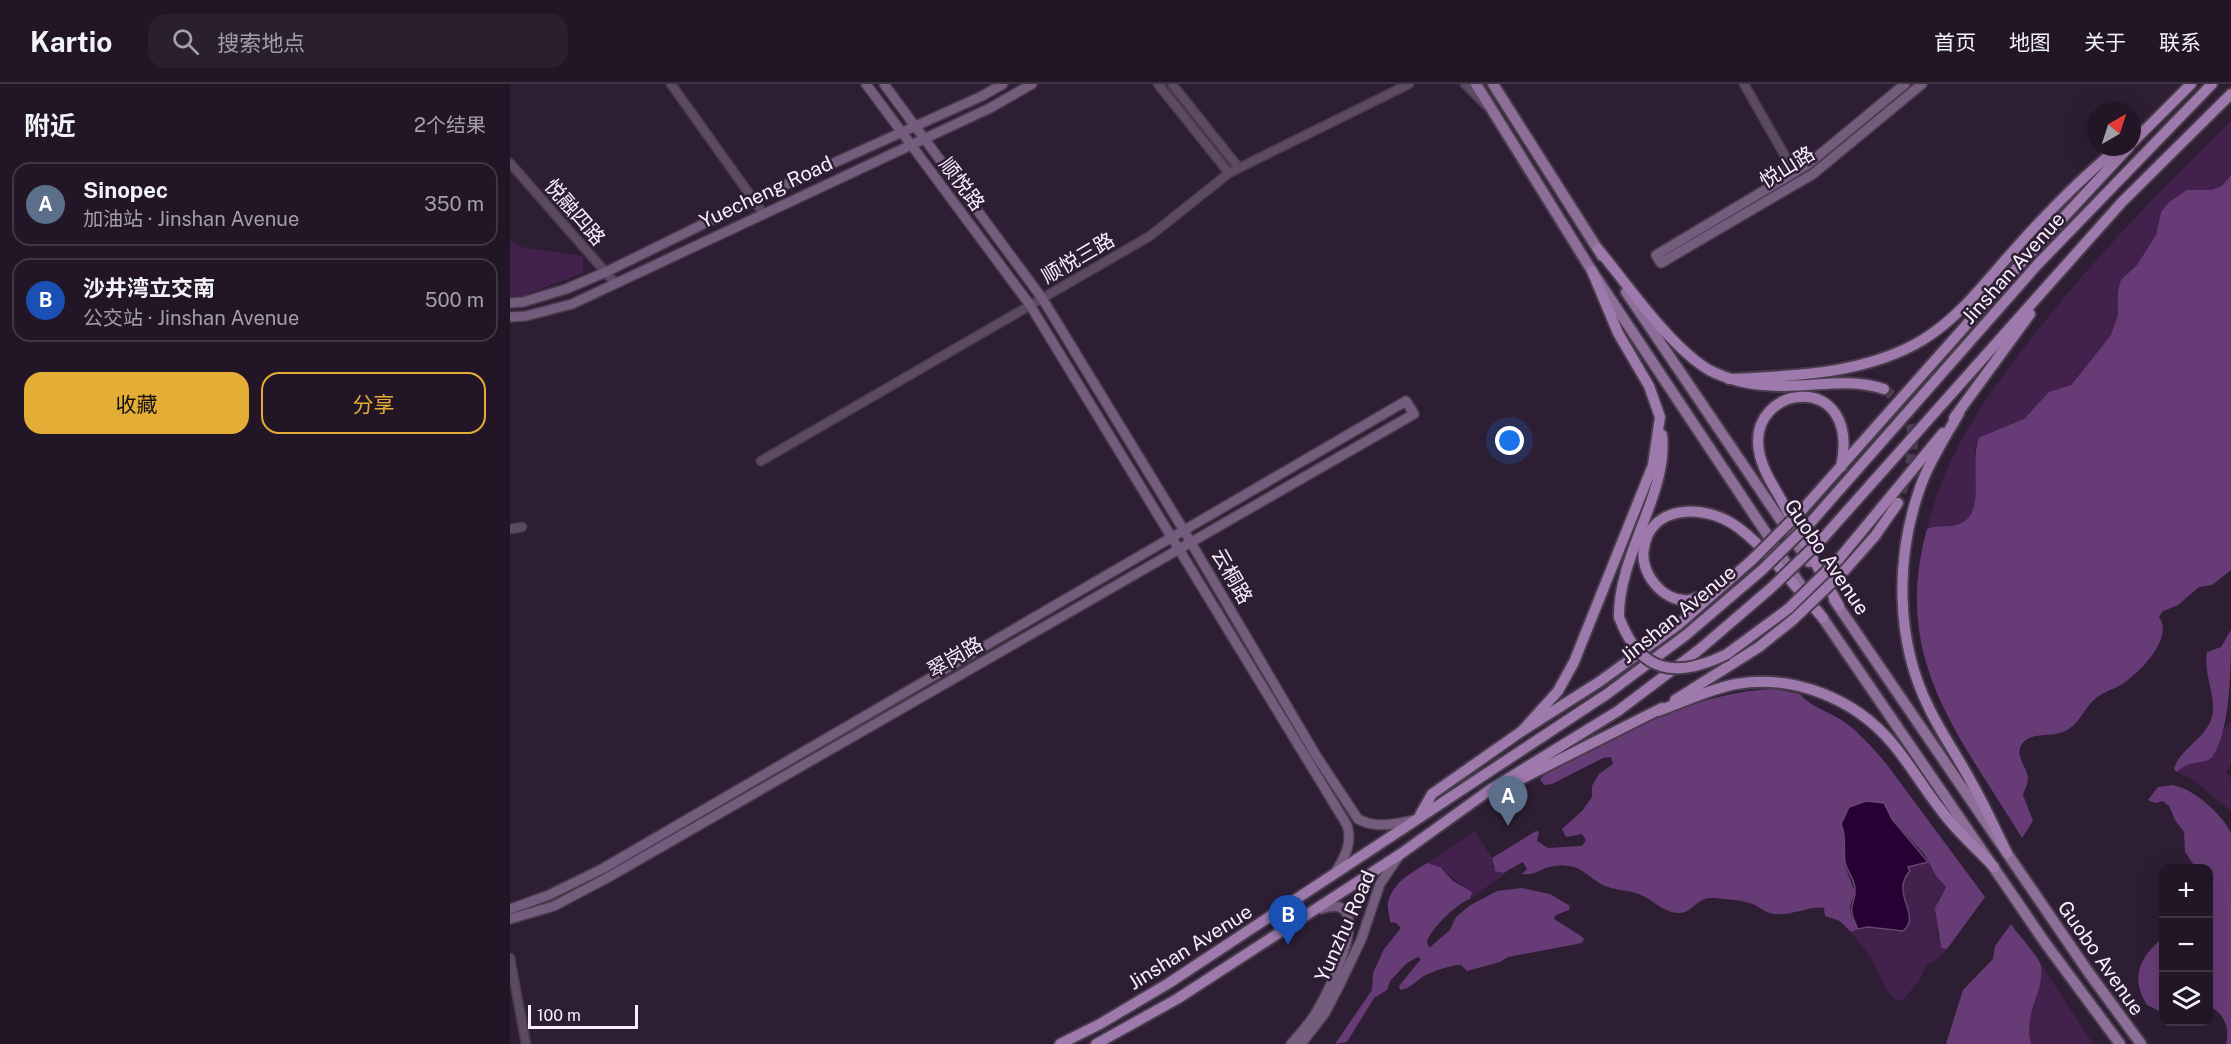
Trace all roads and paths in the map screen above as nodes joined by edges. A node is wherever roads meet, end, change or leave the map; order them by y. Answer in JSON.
{"nodes":[{"id":1,"x":671,"y":84,"type":"edge"},
{"id":2,"x":866,"y":84,"type":"edge"},
{"id":3,"x":884,"y":84,"type":"edge"},
{"id":4,"x":1003,"y":84,"type":"edge"},
{"id":5,"x":1032,"y":84,"type":"edge"},
{"id":6,"x":1158,"y":84,"type":"edge"},
{"id":7,"x":1172,"y":84,"type":"edge"},
{"id":8,"x":1409,"y":84,"type":"edge"},
{"id":9,"x":1465,"y":84,"type":"edge"},
{"id":10,"x":1476,"y":84,"type":"edge"},
{"id":11,"x":1492,"y":84,"type":"edge"},
{"id":12,"x":1497,"y":84,"type":"edge"},
{"id":13,"x":1744,"y":84,"type":"edge"},
{"id":14,"x":1905,"y":84,"type":"edge"},
{"id":15,"x":1922,"y":84,"type":"edge"},
{"id":16,"x":2191,"y":84,"type":"edge"},
{"id":17,"x":2212,"y":84,"type":"edge"},
{"id":18,"x":2231,"y":94,"type":"edge"},
{"id":19,"x":1506,"y":105,"type":"junction"},
{"id":20,"x":2165,"y":109,"type":"junction"},
{"id":21,"x":1493,"y":111,"type":"junction"},
{"id":22,"x":915,"y":126,"type":"junction"},
{"id":23,"x":2141,"y":129,"type":"edge"},
{"id":24,"x":902,"y":132,"type":"junction"},
{"id":25,"x":2141,"y":134,"type":"edge"},
{"id":26,"x":924,"y":139,"type":"junction"},
{"id":27,"x":911,"y":145,"type":"junction"},
{"id":28,"x":1785,"y":156,"type":"junction"},
{"id":29,"x":2107,"y":156,"type":"edge"},
{"id":30,"x":2121,"y":156,"type":"edge"},
{"id":31,"x":510,"y":163,"type":"edge"},
{"id":32,"x":1807,"y":165,"type":"junction"},
{"id":33,"x":1239,"y":168,"type":"junction"},
{"id":34,"x":1229,"y":173,"type":"junction"},
{"id":35,"x":1784,"y":180,"type":"junction"},
{"id":36,"x":754,"y":199,"type":"junction"},
{"id":37,"x":764,"y":213,"type":"junction"},
{"id":38,"x":1598,"y":249,"type":"junction"},
{"id":39,"x":1592,"y":271,"type":"junction"},
{"id":40,"x":606,"y":272,"type":"junction"},
{"id":41,"x":2054,"y":279,"type":"junction"},
{"id":42,"x":615,"y":283,"type":"junction"},
{"id":43,"x":1042,"y":298,"type":"junction"},
{"id":44,"x":510,"y":303,"type":"edge"},
{"id":45,"x":1030,"y":305,"type":"junction"},
{"id":46,"x":510,"y":317,"type":"edge"},
{"id":47,"x":1729,"y":379,"type":"junction"},
{"id":48,"x":1884,"y":389,"type":"tunnel mouth"},
{"id":49,"x":1959,"y":413,"type":"junction"},
{"id":50,"x":1660,"y":417,"type":"junction"},
{"id":51,"x":760,"y":461,"type":"dead end"},
{"id":52,"x":1841,"y":467,"type":"junction"},
{"id":53,"x":1898,"y":503,"type":"tunnel mouth"},
{"id":54,"x":522,"y":527,"type":"dead end"},
{"id":55,"x":510,"y":529,"type":"edge"},
{"id":56,"x":1183,"y":529,"type":"junction"},
{"id":57,"x":1172,"y":535,"type":"junction"},
{"id":58,"x":1191,"y":541,"type":"junction"},
{"id":59,"x":1180,"y":548,"type":"junction"},
{"id":60,"x":1722,"y":587,"type":"junction"},
{"id":61,"x":1839,"y":606,"type":"junction"},
{"id":62,"x":1822,"y":618,"type":"junction"},
{"id":63,"x":1658,"y":711,"type":"junction"},
{"id":64,"x":1522,"y":731,"type":"junction"},
{"id":65,"x":1472,"y":804,"type":"junction"},
{"id":66,"x":1418,"y":819,"type":"junction"},
{"id":67,"x":1402,"y":853,"type":"junction"},
{"id":68,"x":2007,"y":853,"type":"junction"},
{"id":69,"x":1994,"y":867,"type":"junction"},
{"id":70,"x":1334,"y":876,"type":"junction"},
{"id":71,"x":510,"y":909,"type":"edge"},
{"id":72,"x":1313,"y":912,"type":"junction"},
{"id":73,"x":510,"y":919,"type":"edge"},
{"id":74,"x":510,"y":958,"type":"edge"},
{"id":75,"x":2089,"y":973,"type":"junction"},
{"id":76,"x":526,"y":1044,"type":"edge"},
{"id":77,"x":1060,"y":1044,"type":"edge"},
{"id":78,"x":1096,"y":1044,"type":"edge"},
{"id":79,"x":1291,"y":1044,"type":"edge"},
{"id":80,"x":1301,"y":1044,"type":"edge"},
{"id":81,"x":2120,"y":1044,"type":"edge"},
{"id":82,"x":2141,"y":1044,"type":"edge"},
{"id":83,"x":2151,"y":1044,"type":"edge"}],
"edges":[{"from":1,"to":36,"type":"street"},
{"from":2,"to":24,"type":"main road","name":"顺悦路"},
{"from":3,"to":22,"type":"main road","name":"顺悦路"},
{"from":4,"to":22,"type":"main road","name":"Yuecheng Road"},
{"from":5,"to":26,"type":"main road","name":"Yuecheng Road"},
{"from":6,"to":34,"type":"street"},
{"from":7,"to":33,"type":"street"},
{"from":8,"to":33,"type":"street","name":"顺悦三路"},
{"from":9,"to":21,"type":"street"},
{"from":10,"to":21,"type":"main road","name":"Guobo Avenue"},
{"from":11,"to":19,"type":"main road","name":"Guobo Avenue"},
{"from":12,"to":19,"type":"street"},
{"from":13,"to":28,"type":"street"},
{"from":14,"to":32,"type":"main road","name":"悦山路"},
{"from":15,"to":35,"type":"main road","name":"悦山路"},
{"from":16,"to":20,"type":"highway"},
{"from":17,"to":66,"type":"highway","name":"Jinshan Avenue","bridge":true},
{"from":18,"to":41,"type":"highway","name":"Jinshan Avenue"},
{"from":19,"to":38,"type":"main road","name":"Guobo Avenue"},
{"from":20,"to":23,"type":"highway"},
{"from":20,"to":25,"type":"highway"},
{"from":21,"to":39,"type":"main road","name":"Guobo Avenue"},
{"from":22,"to":24,"type":"main road","name":"Yuecheng Road"},
{"from":22,"to":26,"type":"main road","name":"顺悦路"},
{"from":24,"to":27,"type":"main road","name":"顺悦路"},
{"from":24,"to":36,"type":"main road","name":"Yuecheng Road"},
{"from":26,"to":27,"type":"main road","name":"Yuecheng Road"},
{"from":26,"to":43,"type":"main road","name":"顺悦路"},
{"from":27,"to":37,"type":"main road","name":"Yuecheng Road"},
{"from":27,"to":45,"type":"main road","name":"顺悦路"},
{"from":28,"to":32,"type":"street"},
{"from":28,"to":35,"type":"street"},
{"from":29,"to":47,"type":"highway"},
{"from":30,"to":52,"type":"highway"},
{"from":31,"to":40,"type":"street","name":"悦融四路"},
{"from":32,"to":35,"type":"main road","name":"悦山路"},
{"from":33,"to":34,"type":"street","name":"顺悦三路"},
{"from":34,"to":43,"type":"street","name":"顺悦三路"},
{"from":36,"to":37,"type":"street"},
{"from":36,"to":40,"type":"main road","name":"Yuecheng Road"},
{"from":37,"to":42,"type":"main road","name":"Yuecheng Road"},
{"from":38,"to":47,"type":"highway"},
{"from":38,"to":61,"type":"main road","name":"Guobo Avenue"},
{"from":39,"to":50,"type":"highway"},
{"from":39,"to":62,"type":"main road","name":"Guobo Avenue"},
{"from":40,"to":42,"type":"street","name":"悦融四路"},
{"from":40,"to":44,"type":"main road","name":"Yuecheng Road"},
{"from":41,"to":49,"type":"highway"},
{"from":41,"to":65,"type":"highway","name":"Jinshan Avenue","bridge":true},
{"from":42,"to":46,"type":"main road","name":"Yuecheng Road"},
{"from":43,"to":45,"type":"street","name":"顺悦三路"},
{"from":43,"to":56,"type":"main road","name":"云桐路"},
{"from":45,"to":51,"type":"street","name":"顺悦三路"},
{"from":45,"to":57,"type":"main road","name":"云桐路"},
{"from":47,"to":48,"type":"highway"},
{"from":49,"to":50,"type":"highway","bridge":true},
{"from":49,"to":68,"type":"highway"},
{"from":50,"to":64,"type":"highway"},
{"from":52,"to":60,"type":"highway","bridge":true},
{"from":52,"to":61,"type":"highway"},
{"from":53,"to":63,"type":"highway","bridge":true},
{"from":54,"to":55,"type":"street"},
{"from":56,"to":57,"type":"main road","name":"翠岗路"},
{"from":56,"to":58,"type":"main road","name":"云桐路"},
{"from":56,"to":58,"type":"main road","name":"翠岗路"},
{"from":57,"to":59,"type":"main road","name":"云桐路"},
{"from":57,"to":71,"type":"main road","name":"翠岗路"},
{"from":58,"to":59,"type":"main road","name":"翠岗路"},
{"from":58,"to":66,"type":"main road","name":"云桐路"},
{"from":59,"to":70,"type":"main road","name":"云桐路"},
{"from":59,"to":73,"type":"main road","name":"翠岗路"},
{"from":60,"to":62,"type":"highway"},
{"from":60,"to":64,"type":"highway"},
{"from":61,"to":68,"type":"main road","name":"Guobo Avenue"},
{"from":62,"to":69,"type":"main road","name":"Guobo Avenue"},
{"from":63,"to":65,"type":"highway"},
{"from":63,"to":69,"type":"highway"},
{"from":64,"to":66,"type":"highway"},
{"from":65,"to":67,"type":"highway","name":"Jinshan Avenue"},
{"from":66,"to":70,"type":"highway","name":"Jinshan Avenue"},
{"from":67,"to":72,"type":"highway","name":"Jinshan Avenue"},
{"from":67,"to":80,"type":"main road","name":"Yunzhu Road"},
{"from":68,"to":75,"type":"main road","name":"Guobo Avenue"},
{"from":69,"to":81,"type":"main road","name":"Guobo Avenue"},
{"from":70,"to":77,"type":"highway","name":"Jinshan Avenue"},
{"from":72,"to":78,"type":"highway","name":"Jinshan Avenue"},
{"from":72,"to":79,"type":"main road","name":"Yunzhu Road"},
{"from":74,"to":76,"type":"street"},
{"from":75,"to":82,"type":"main road","name":"Guobo Avenue"},
{"from":75,"to":83,"type":"main road"}]}
